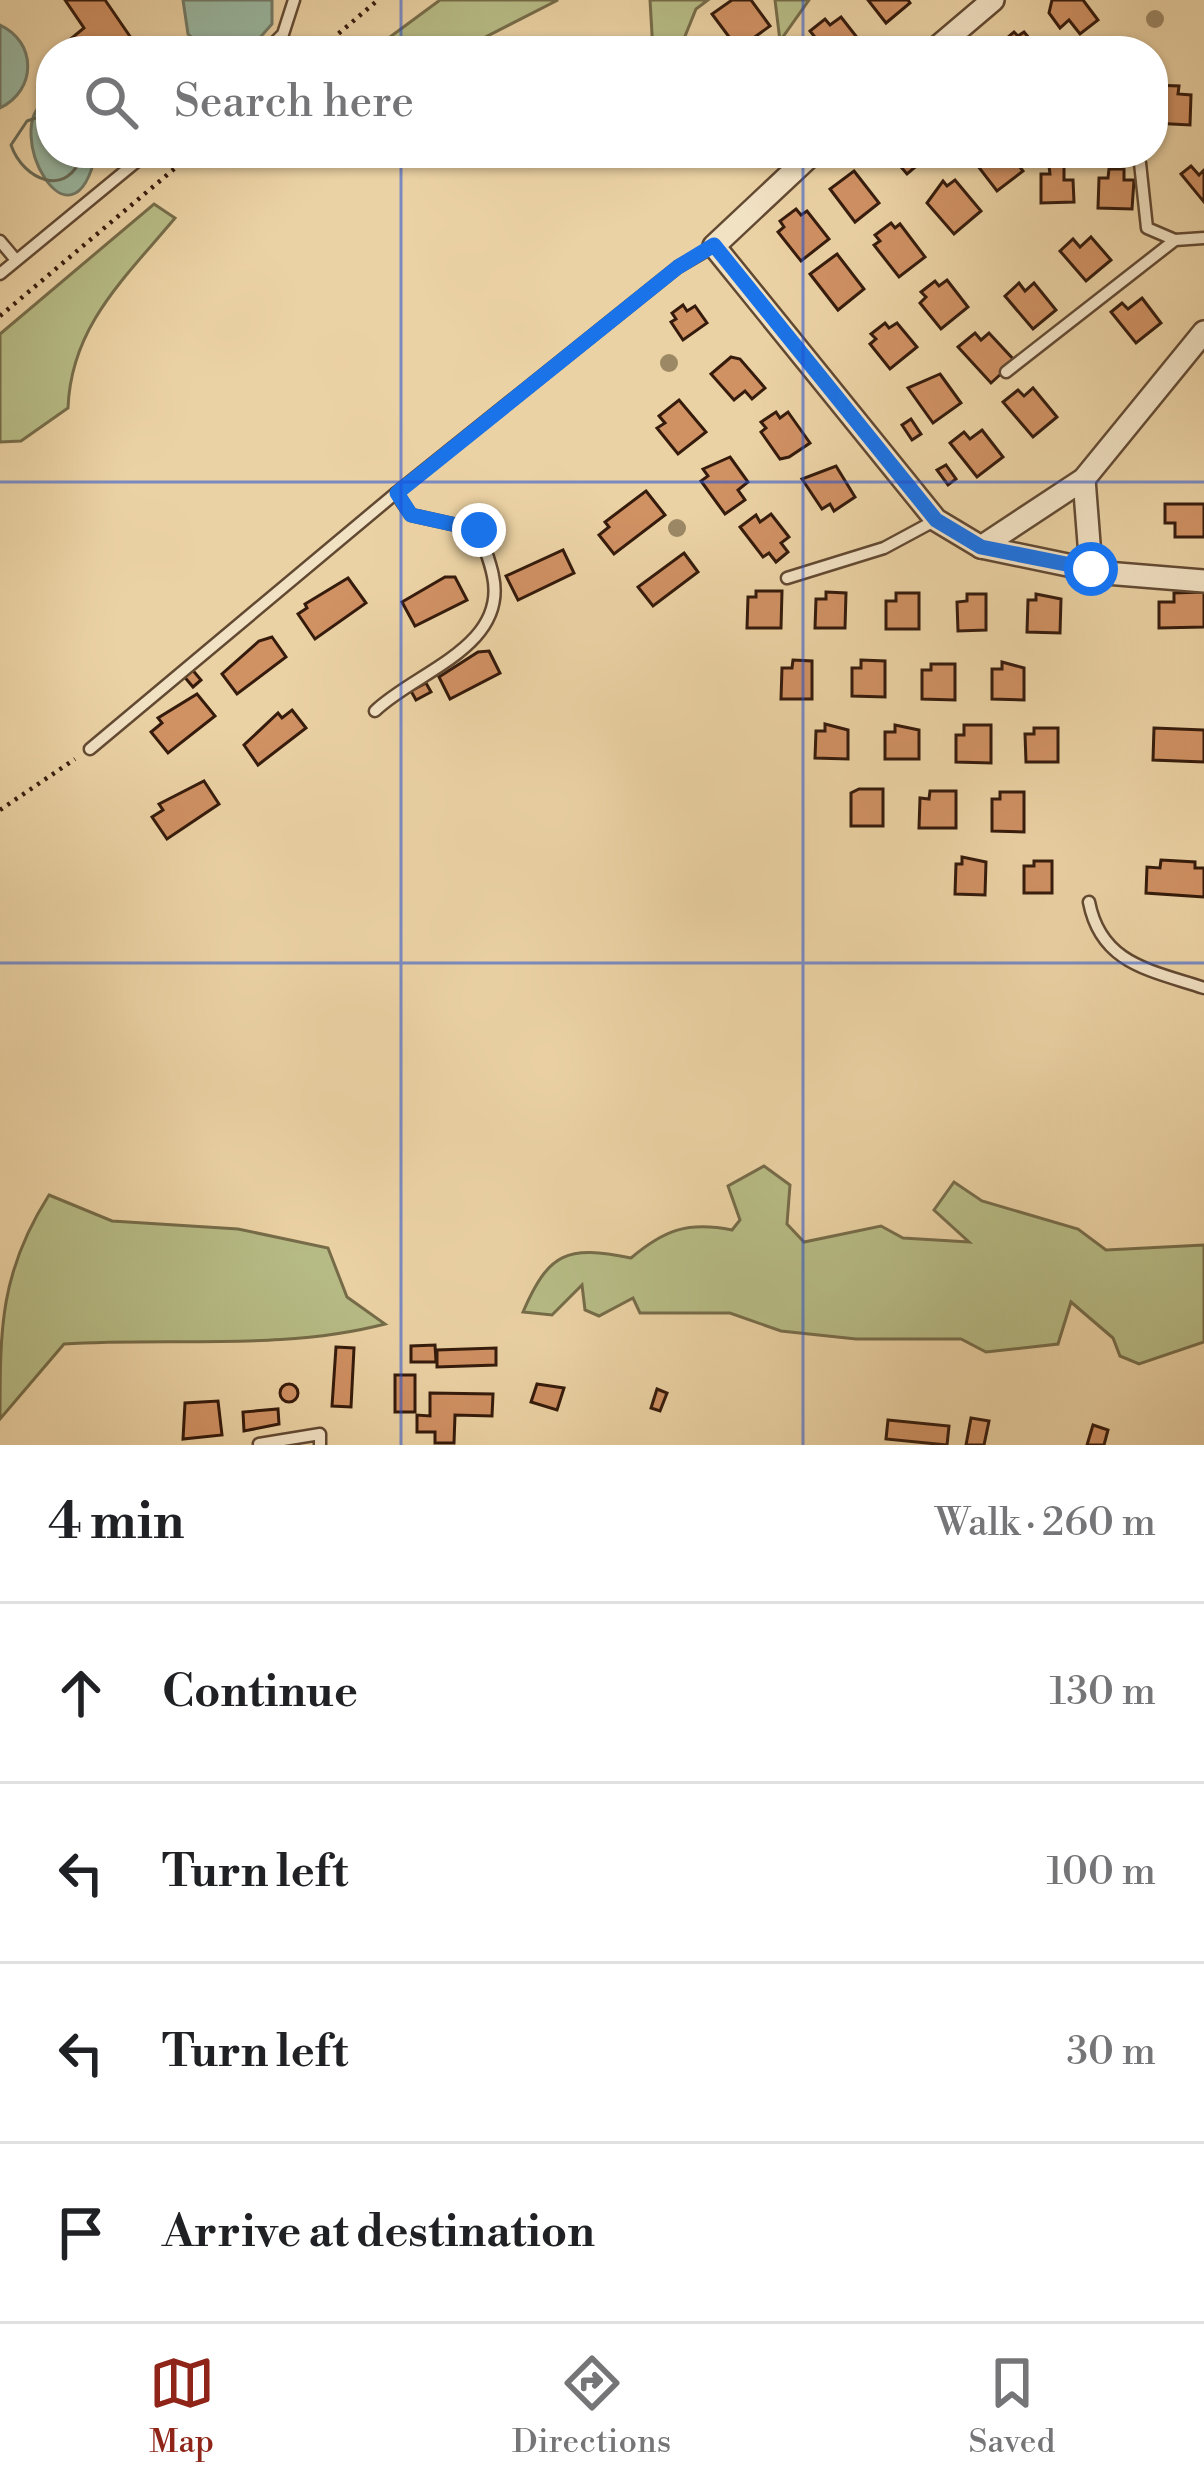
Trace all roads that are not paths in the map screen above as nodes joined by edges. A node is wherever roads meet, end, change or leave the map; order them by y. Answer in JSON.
{"nodes":[{"id":1,"x":294,"y":0,"type":"edge"},
{"id":2,"x":993,"y":0,"type":"edge"},
{"id":3,"x":281,"y":36,"type":"edge"},
{"id":4,"x":950,"y":36,"type":"edge"},
{"id":5,"x":129,"y":168,"type":"edge"},
{"id":6,"x":797,"y":168,"type":"edge"},
{"id":7,"x":1141,"y":168,"type":"edge"},
{"id":8,"x":1204,"y":238,"type":"edge"},
{"id":9,"x":1174,"y":240,"type":"junction"},
{"id":10,"x":0,"y":241,"type":"edge"},
{"id":11,"x":714,"y":245,"type":"junction"},
{"id":12,"x":16,"y":260,"type":"junction"},
{"id":13,"x":0,"y":274,"type":"edge"},
{"id":14,"x":1204,"y":332,"type":"edge"},
{"id":15,"x":1006,"y":372,"type":"dead end"},
{"id":16,"x":1084,"y":479,"type":"junction"},
{"id":17,"x":397,"y":493,"type":"junction"},
{"id":18,"x":936,"y":520,"type":"junction"},
{"id":19,"x":981,"y":547,"type":"junction"},
{"id":20,"x":1091,"y":569,"type":"junction"},
{"id":21,"x":787,"y":578,"type":"dead end"},
{"id":22,"x":1204,"y":581,"type":"edge"},
{"id":23,"x":375,"y":711,"type":"dead end"},
{"id":24,"x":90,"y":749,"type":"road end"},
{"id":25,"x":1089,"y":902,"type":"dead end"},
{"id":26,"x":1204,"y":988,"type":"edge"},
{"id":27,"x":259,"y":1444,"type":"edge"},
{"id":28,"x":320,"y":1445,"type":"edge"}],
"edges":[{"from":1,"to":3,"type":"lane"},
{"from":2,"to":4,"type":"street"},
{"from":5,"to":12,"type":"lane"},
{"from":6,"to":11,"type":"street"},
{"from":7,"to":9,"type":"lane"},
{"from":8,"to":9,"type":"lane"},
{"from":9,"to":15,"type":"lane"},
{"from":10,"to":12,"type":"lane"},
{"from":11,"to":17,"type":"lane"},
{"from":11,"to":18,"type":"street"},
{"from":12,"to":13,"type":"lane"},
{"from":14,"to":16,"type":"street"},
{"from":16,"to":19,"type":"street"},
{"from":16,"to":20,"type":"street"},
{"from":17,"to":23,"type":"lane"},
{"from":17,"to":24,"type":"lane"},
{"from":18,"to":19,"type":"street"},
{"from":18,"to":21,"type":"lane"},
{"from":19,"to":20,"type":"street"},
{"from":20,"to":22,"type":"street"},
{"from":25,"to":26,"type":"lane"},
{"from":27,"to":28,"type":"lane"}]}
